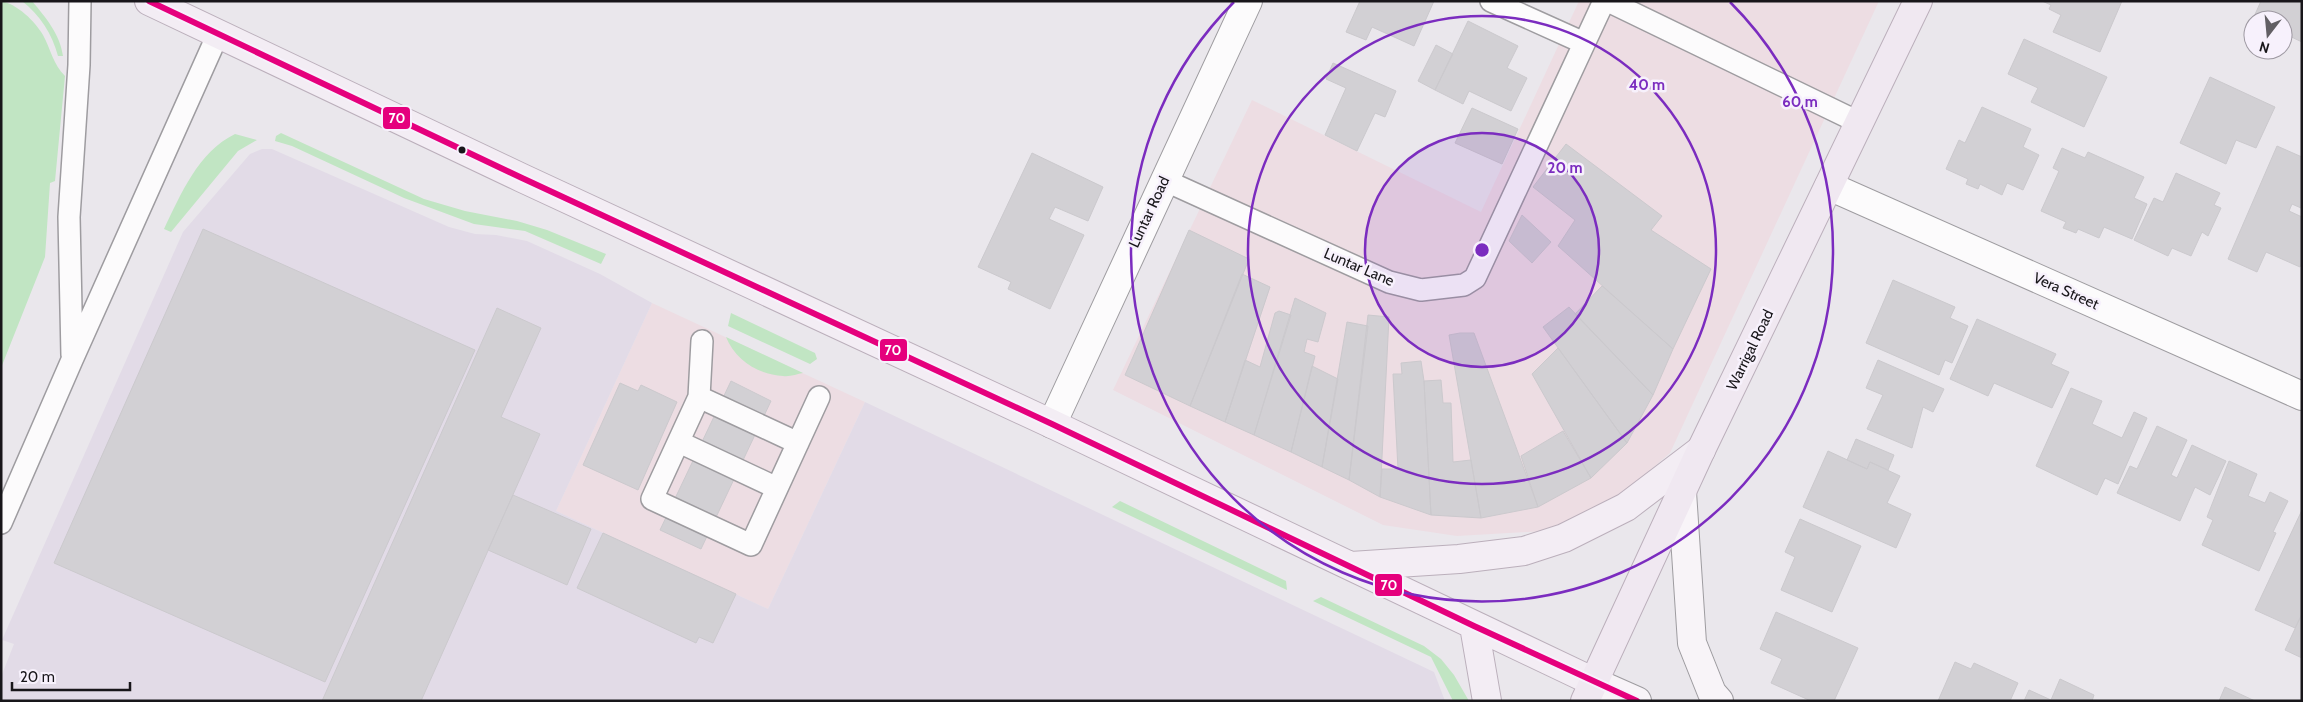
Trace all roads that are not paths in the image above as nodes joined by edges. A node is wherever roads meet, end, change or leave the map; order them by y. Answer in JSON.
{"nodes":[{"id":1,"x":80,"y":1,"type":"edge"},
{"id":2,"x":149,"y":1,"type":"edge"},
{"id":3,"x":1248,"y":1,"type":"edge"},
{"id":4,"x":1491,"y":1,"type":"edge"},
{"id":5,"x":1604,"y":1,"type":"edge"},
{"id":6,"x":1608,"y":1,"type":"edge"},
{"id":7,"x":1918,"y":1,"type":"edge"},
{"id":8,"x":218,"y":34,"type":"junction"},
{"id":9,"x":1584,"y":43,"type":"junction"},
{"id":10,"x":1858,"y":122,"type":"junction"},
{"id":11,"x":1164,"y":180,"type":"junction"},
{"id":12,"x":1830,"y":186,"type":"junction"},
{"id":13,"x":702,"y":341,"type":"dead end"},
{"id":14,"x":72,"y":360,"type":"junction"},
{"id":15,"x":2302,"y":396,"type":"edge"},
{"id":16,"x":699,"y":397,"type":"junction"},
{"id":17,"x":819,"y":397,"type":"dead end"},
{"id":18,"x":1052,"y":424,"type":"junction"},
{"id":19,"x":679,"y":442,"type":"junction"},
{"id":20,"x":798,"y":443,"type":"junction"},
{"id":21,"x":1701,"y":450,"type":"junction"},
{"id":22,"x":777,"y":488,"type":"junction"},
{"id":23,"x":1682,"y":492,"type":"junction"},
{"id":24,"x":1,"y":523,"type":"edge"},
{"id":25,"x":1350,"y":566,"type":"junction"},
{"id":26,"x":1474,"y":626,"type":"junction"},
{"id":27,"x":1590,"y":691,"type":"edge"},
{"id":28,"x":1487,"y":701,"type":"edge"},
{"id":29,"x":1637,"y":701,"type":"edge"},
{"id":30,"x":1719,"y":701,"type":"edge"}],
"edges":[{"from":1,"to":14,"type":"lane"},
{"from":2,"to":8,"type":"main road"},
{"from":3,"to":11,"type":"street","name":"Luntar Road"},
{"from":4,"to":9,"type":"lane"},
{"from":5,"to":9,"type":"lane","name":"Luntar Lane"},
{"from":6,"to":10,"type":"lane"},
{"from":7,"to":10,"type":"highway","name":"Warrigal Road"},
{"from":8,"to":14,"type":"lane"},
{"from":8,"to":18,"type":"main road"},
{"from":9,"to":11,"type":"lane","name":"Luntar Lane"},
{"from":10,"to":12,"type":"highway","name":"Warrigal Road"},
{"from":11,"to":18,"type":"street","name":"Luntar Road"},
{"from":12,"to":15,"type":"street","name":"Vera Street"},
{"from":12,"to":21,"type":"highway","name":"Warrigal Road"},
{"from":13,"to":16,"type":"lane"},
{"from":14,"to":24,"type":"lane"},
{"from":16,"to":19,"type":"lane"},
{"from":16,"to":20,"type":"lane"},
{"from":17,"to":20,"type":"lane"},
{"from":18,"to":25,"type":"main road"},
{"from":19,"to":22,"type":"lane"},
{"from":19,"to":22,"type":"lane"},
{"from":20,"to":22,"type":"lane"},
{"from":21,"to":23,"type":"highway","name":"Warrigal Road"},
{"from":21,"to":25,"type":"main road"},
{"from":23,"to":27,"type":"highway","name":"Warrigal Road"},
{"from":23,"to":30,"type":"main road"},
{"from":25,"to":26,"type":"main road"},
{"from":26,"to":27,"type":"main road"},
{"from":26,"to":28,"type":"main road"},
{"from":27,"to":29,"type":"main road"}]}
